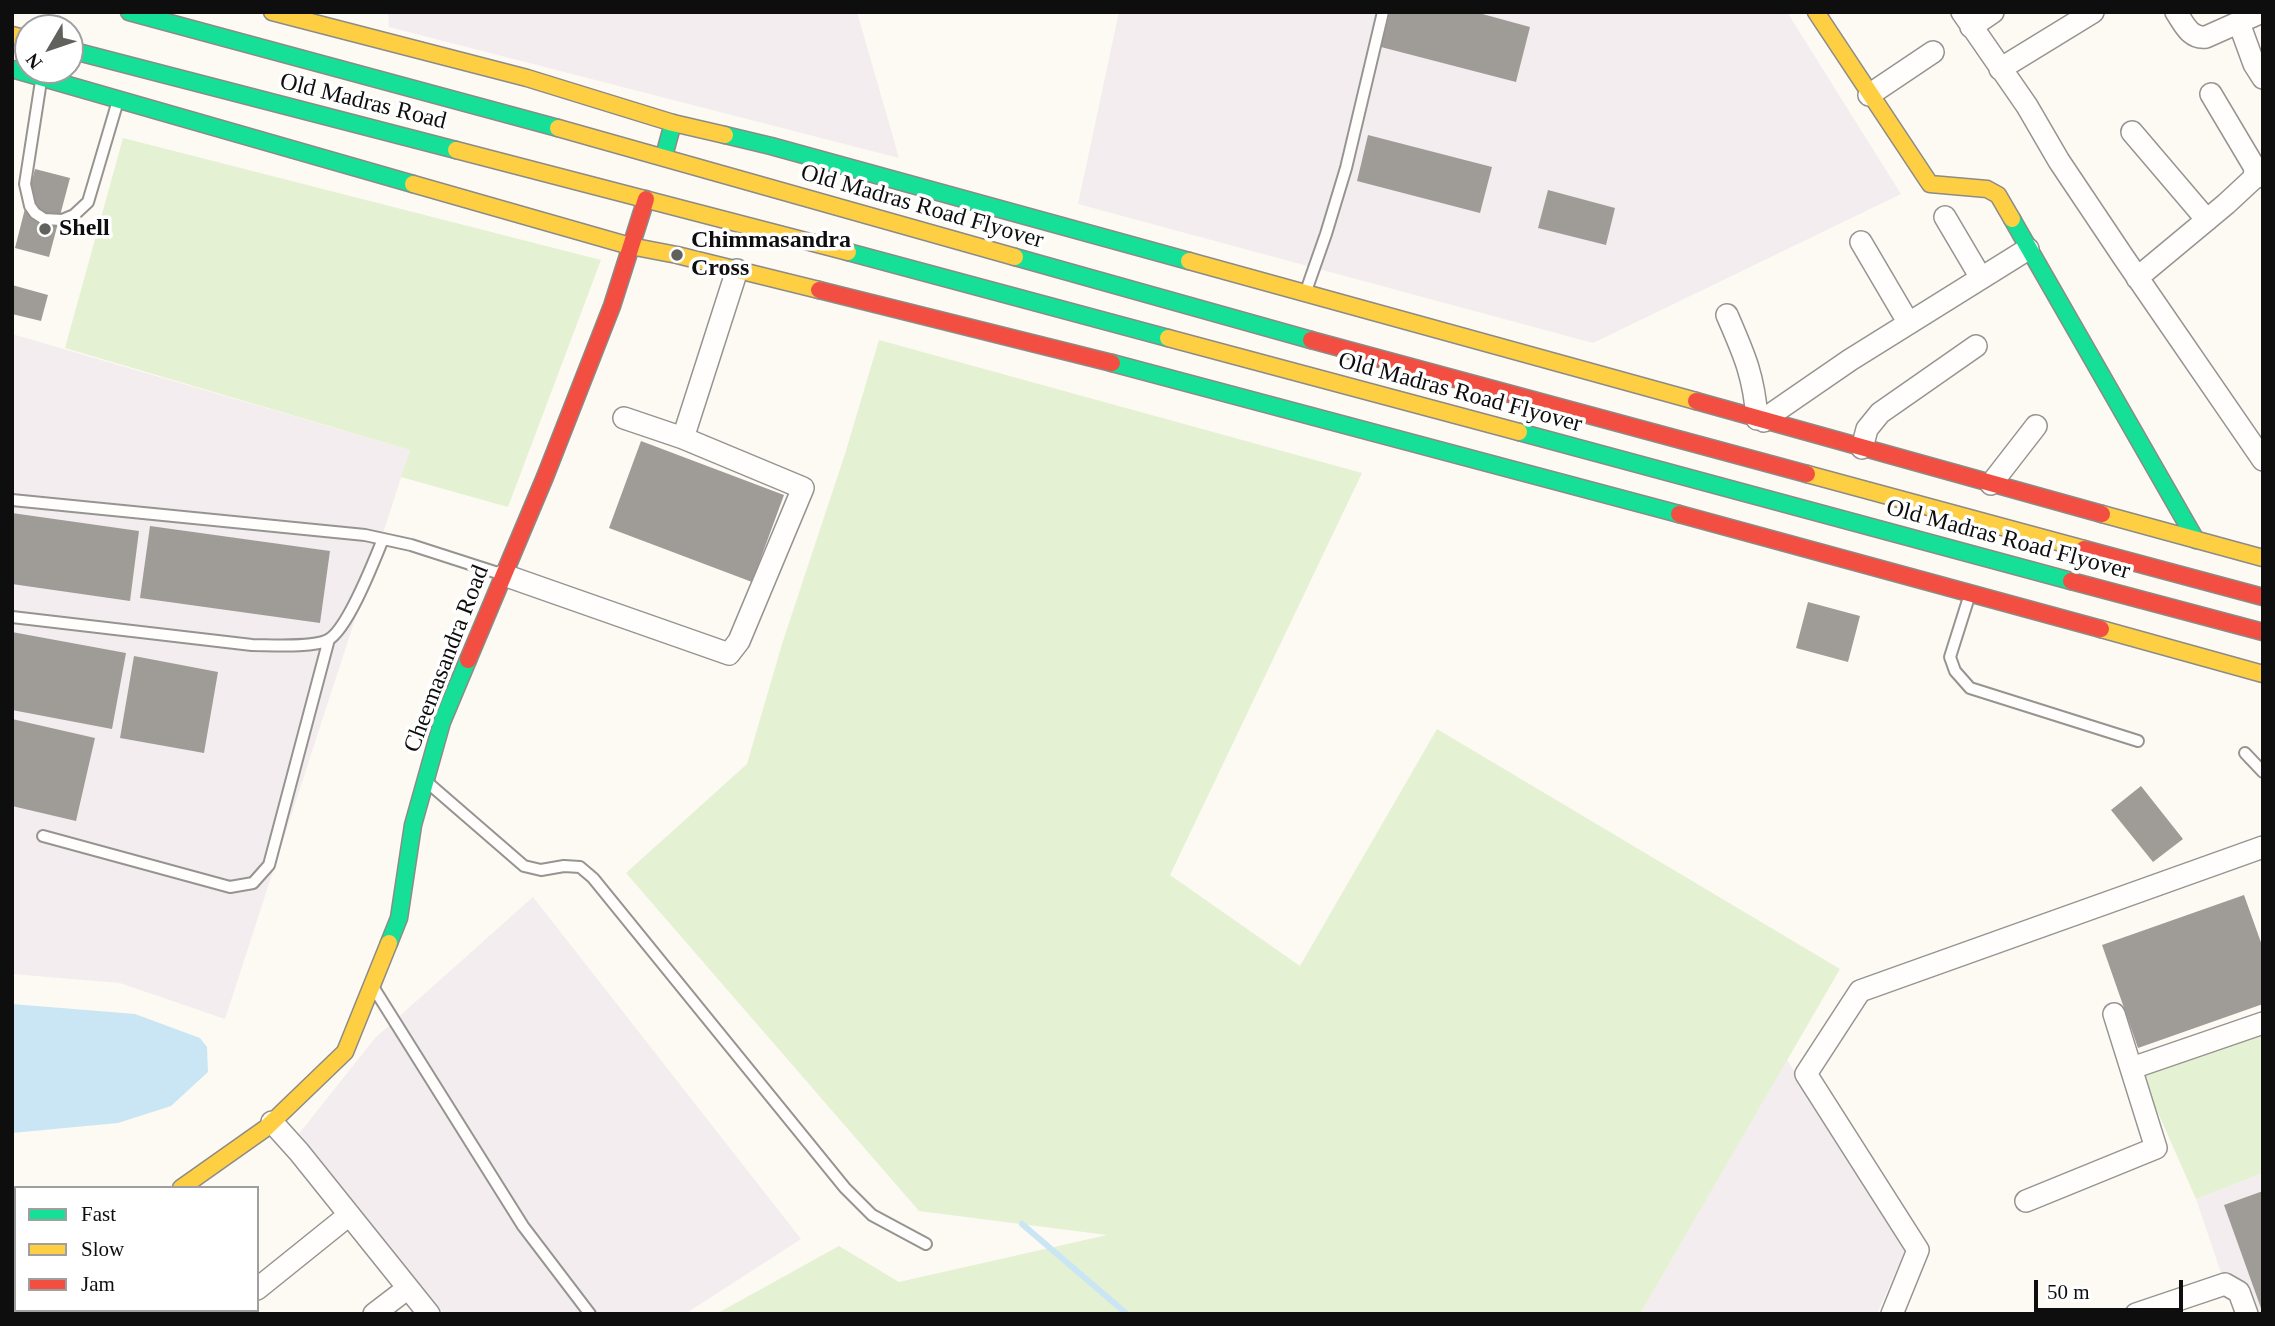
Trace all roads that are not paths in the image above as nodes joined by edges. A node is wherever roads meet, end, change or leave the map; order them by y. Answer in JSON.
{"nodes":[{"id":1,"x":129,"y":12,"type":"edge"},
{"id":2,"x":272,"y":12,"type":"edge"},
{"id":3,"x":1383,"y":12,"type":"edge"},
{"id":4,"x":1993,"y":12,"type":"edge"},
{"id":5,"x":2093,"y":12,"type":"edge"},
{"id":6,"x":2176,"y":12,"type":"edge"},
{"id":7,"x":2262,"y":12,"type":"edge"},
{"id":8,"x":1820,"y":14,"type":"edge"},
{"id":9,"x":1966,"y":19,"type":"edge"},
{"id":10,"x":2239,"y":23,"type":"junction"},
{"id":11,"x":1933,"y":52,"type":"dead end"},
{"id":12,"x":84,"y":54,"type":"edge"},
{"id":13,"x":2000,"y":69,"type":"junction"},
{"id":14,"x":2263,"y":78,"type":"edge"},
{"id":15,"x":40,"y":84,"type":"edge"},
{"id":16,"x":67,"y":84,"type":"edge"},
{"id":17,"x":1870,"y":94,"type":"junction"},
{"id":18,"x":2211,"y":94,"type":"dead end"},
{"id":19,"x":118,"y":98,"type":"junction"},
{"id":20,"x":673,"y":123,"type":"junction"},
{"id":21,"x":2132,"y":132,"type":"dead end"},
{"id":22,"x":664,"y":156,"type":"junction"},
{"id":23,"x":2258,"y":176,"type":"edge"},
{"id":24,"x":646,"y":199,"type":"junction"},
{"id":25,"x":1945,"y":217,"type":"dead end"},
{"id":26,"x":2207,"y":220,"type":"junction"},
{"id":27,"x":1861,"y":242,"type":"dead end"},
{"id":28,"x":629,"y":246,"type":"junction"},
{"id":29,"x":2028,"y":249,"type":"junction"},
{"id":30,"x":737,"y":270,"type":"junction"},
{"id":31,"x":1981,"y":278,"type":"junction"},
{"id":32,"x":2137,"y":278,"type":"junction"},
{"id":33,"x":1305,"y":294,"type":"junction"},
{"id":34,"x":1727,"y":315,"type":"dead end"},
{"id":35,"x":1908,"y":323,"type":"junction"},
{"id":36,"x":1976,"y":346,"type":"dead end"},
{"id":37,"x":624,"y":418,"type":"dead end"},
{"id":38,"x":1761,"y":420,"type":"junction"},
{"id":39,"x":2036,"y":426,"type":"dead end"},
{"id":40,"x":683,"y":438,"type":"junction"},
{"id":41,"x":1863,"y":448,"type":"junction"},
{"id":42,"x":2263,"y":460,"type":"edge"},
{"id":43,"x":1991,"y":484,"type":"junction"},
{"id":44,"x":12,"y":500,"type":"edge"},
{"id":45,"x":383,"y":539,"type":"junction"},
{"id":46,"x":2196,"y":540,"type":"junction"},
{"id":47,"x":2263,"y":558,"type":"edge"},
{"id":48,"x":504,"y":575,"type":"junction"},
{"id":49,"x":1969,"y":594,"type":"junction"},
{"id":50,"x":2263,"y":597,"type":"edge"},
{"id":51,"x":12,"y":617,"type":"edge"},
{"id":52,"x":2263,"y":632,"type":"edge"},
{"id":53,"x":329,"y":639,"type":"junction"},
{"id":54,"x":2263,"y":674,"type":"edge"},
{"id":55,"x":2138,"y":741,"type":"dead end"},
{"id":56,"x":2245,"y":753,"type":"dead end"},
{"id":57,"x":2263,"y":772,"type":"edge"},
{"id":58,"x":426,"y":781,"type":"junction"},
{"id":59,"x":43,"y":836,"type":"dead end"},
{"id":60,"x":2263,"y":847,"type":"edge"},
{"id":61,"x":372,"y":985,"type":"junction"},
{"id":62,"x":2115,"y":1014,"type":"dead end"},
{"id":63,"x":2263,"y":1023,"type":"edge"},
{"id":64,"x":2132,"y":1068,"type":"junction"},
{"id":65,"x":272,"y":1122,"type":"junction"},
{"id":66,"x":184,"y":1186,"type":"edge"},
{"id":67,"x":2026,"y":1201,"type":"dead end"},
{"id":68,"x":349,"y":1215,"type":"junction"},
{"id":69,"x":926,"y":1244,"type":"dead end"},
{"id":70,"x":259,"y":1287,"type":"edge"},
{"id":71,"x":408,"y":1288,"type":"junction"},
{"id":72,"x":374,"y":1314,"type":"edge"},
{"id":73,"x":429,"y":1314,"type":"edge"},
{"id":74,"x":590,"y":1314,"type":"edge"},
{"id":75,"x":1892,"y":1314,"type":"edge"},
{"id":76,"x":2136,"y":1314,"type":"edge"},
{"id":77,"x":2247,"y":1314,"type":"edge"}],
"edges":[{"from":1,"to":22,"type":"main road","name":"Old Madras Road"},
{"from":2,"to":20,"type":"main road"},
{"from":3,"to":33,"type":"lane"},
{"from":4,"to":9,"type":"street"},
{"from":5,"to":13,"type":"street"},
{"from":6,"to":10,"type":"street"},
{"from":7,"to":10,"type":"street"},
{"from":8,"to":17,"type":"main road"},
{"from":9,"to":13,"type":"street"},
{"from":10,"to":14,"type":"street"},
{"from":11,"to":17,"type":"street"},
{"from":12,"to":24,"type":"main road","name":"Old Madras Road"},
{"from":13,"to":32,"type":"street"},
{"from":15,"to":19,"type":"lane"},
{"from":16,"to":19,"type":"main road"},
{"from":17,"to":29,"type":"main road"},
{"from":18,"to":23,"type":"street"},
{"from":19,"to":28,"type":"main road"},
{"from":20,"to":22,"type":"main road"},
{"from":20,"to":33,"type":"main road"},
{"from":21,"to":26,"type":"street"},
{"from":22,"to":50,"type":"main road","name":"Old Madras Road Flyover"},
{"from":23,"to":26,"type":"street"},
{"from":24,"to":28,"type":"main road","name":"Cheemasandra Road"},
{"from":24,"to":52,"type":"main road","name":"Old Madras Road Flyover"},
{"from":25,"to":31,"type":"street"},
{"from":26,"to":32,"type":"street"},
{"from":27,"to":35,"type":"street"},
{"from":28,"to":30,"type":"main road"},
{"from":28,"to":48,"type":"main road","name":"Cheemasandra Road"},
{"from":29,"to":31,"type":"street"},
{"from":29,"to":46,"type":"main road"},
{"from":30,"to":40,"type":"street"},
{"from":30,"to":49,"type":"main road"},
{"from":31,"to":35,"type":"street"},
{"from":32,"to":42,"type":"street"},
{"from":33,"to":38,"type":"main road"},
{"from":34,"to":38,"type":"street"},
{"from":35,"to":38,"type":"street"},
{"from":36,"to":41,"type":"street"},
{"from":37,"to":40,"type":"street"},
{"from":38,"to":41,"type":"main road"},
{"from":39,"to":43,"type":"street"},
{"from":40,"to":48,"type":"street"},
{"from":41,"to":43,"type":"main road"},
{"from":43,"to":46,"type":"main road"},
{"from":44,"to":45,"type":"lane"},
{"from":45,"to":48,"type":"lane"},
{"from":45,"to":53,"type":"lane"},
{"from":46,"to":47,"type":"main road"},
{"from":48,"to":58,"type":"main road","name":"Cheemasandra Road"},
{"from":49,"to":54,"type":"main road"},
{"from":49,"to":55,"type":"lane"},
{"from":51,"to":53,"type":"lane"},
{"from":53,"to":59,"type":"lane"},
{"from":56,"to":57,"type":"lane"},
{"from":58,"to":61,"type":"main road","name":"Cheemasandra Road"},
{"from":58,"to":69,"type":"lane"},
{"from":60,"to":75,"type":"street"},
{"from":61,"to":65,"type":"main road","name":"Cheemasandra Road"},
{"from":61,"to":74,"type":"lane"},
{"from":62,"to":64,"type":"street"},
{"from":63,"to":64,"type":"street"},
{"from":64,"to":67,"type":"street"},
{"from":65,"to":66,"type":"main road","name":"Cheemasandra Road"},
{"from":65,"to":68,"type":"street"},
{"from":68,"to":70,"type":"street"},
{"from":68,"to":71,"type":"street"},
{"from":71,"to":72,"type":"street"},
{"from":71,"to":73,"type":"street"},
{"from":76,"to":77,"type":"street"}]}
